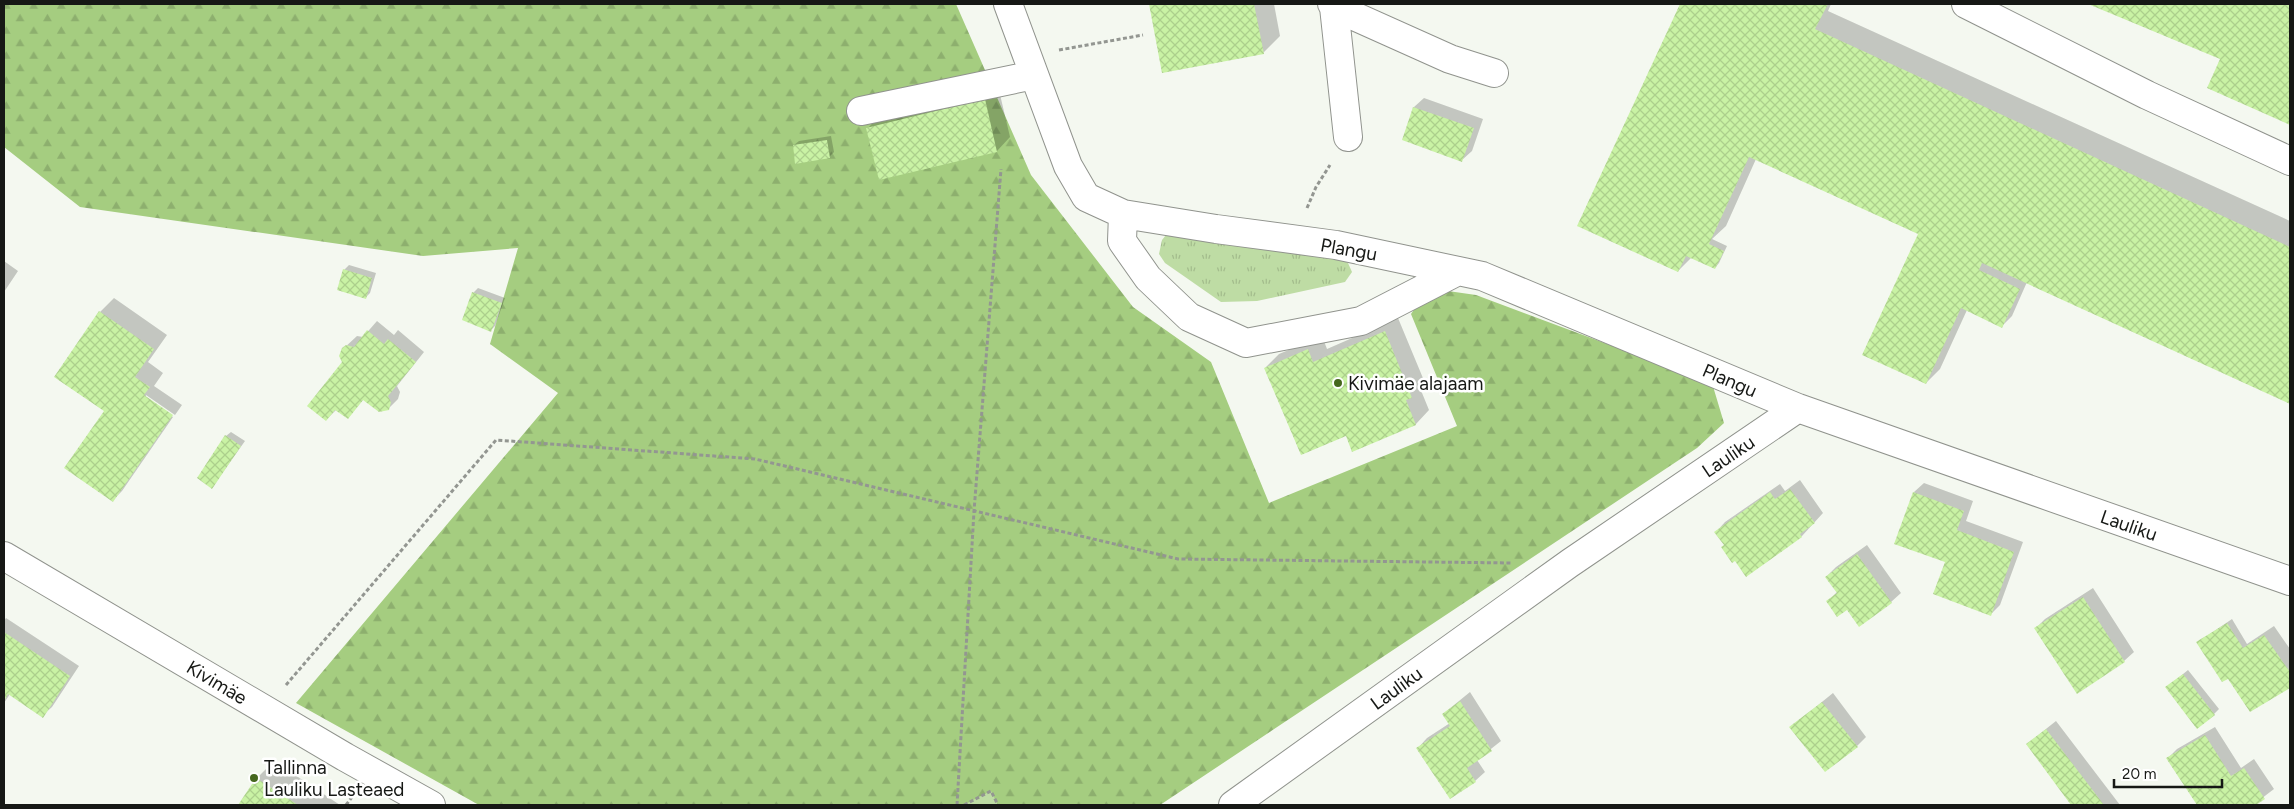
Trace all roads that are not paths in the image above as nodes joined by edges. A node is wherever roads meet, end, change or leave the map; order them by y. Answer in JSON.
{"nodes":[{"id":1,"x":1008,"y":4,"type":"edge"},
{"id":2,"x":1966,"y":4,"type":"edge"},
{"id":3,"x":1333,"y":5,"type":"edge"},
{"id":4,"x":1031,"y":65,"type":"junction"},
{"id":5,"x":1494,"y":73,"type":"dead end"},
{"id":6,"x":861,"y":111,"type":"dead end"},
{"id":7,"x":1348,"y":137,"type":"road end"},
{"id":8,"x":2290,"y":161,"type":"edge"},
{"id":9,"x":1123,"y":214,"type":"junction"},
{"id":10,"x":1458,"y":271,"type":"junction"},
{"id":11,"x":1798,"y":408,"type":"junction"},
{"id":12,"x":4,"y":556,"type":"edge"},
{"id":13,"x":2290,"y":582,"type":"edge"},
{"id":14,"x":431,"y":805,"type":"edge"},
{"id":15,"x":1233,"y":805,"type":"edge"}],
"edges":[{"from":1,"to":4,"type":"street","name":"Plangu"},
{"from":2,"to":8,"type":"street"},
{"from":3,"to":5,"type":"street"},
{"from":3,"to":7,"type":"street"},
{"from":4,"to":6,"type":"street"},
{"from":4,"to":9,"type":"street","name":"Plangu"},
{"from":9,"to":10,"type":"street","name":"Plangu"},
{"from":9,"to":10,"type":"street"},
{"from":10,"to":11,"type":"street","name":"Plangu"},
{"from":11,"to":13,"type":"street","name":"Lauliku"},
{"from":11,"to":15,"type":"street","name":"Lauliku"},
{"from":12,"to":14,"type":"street","name":"Kivimäe"}]}
